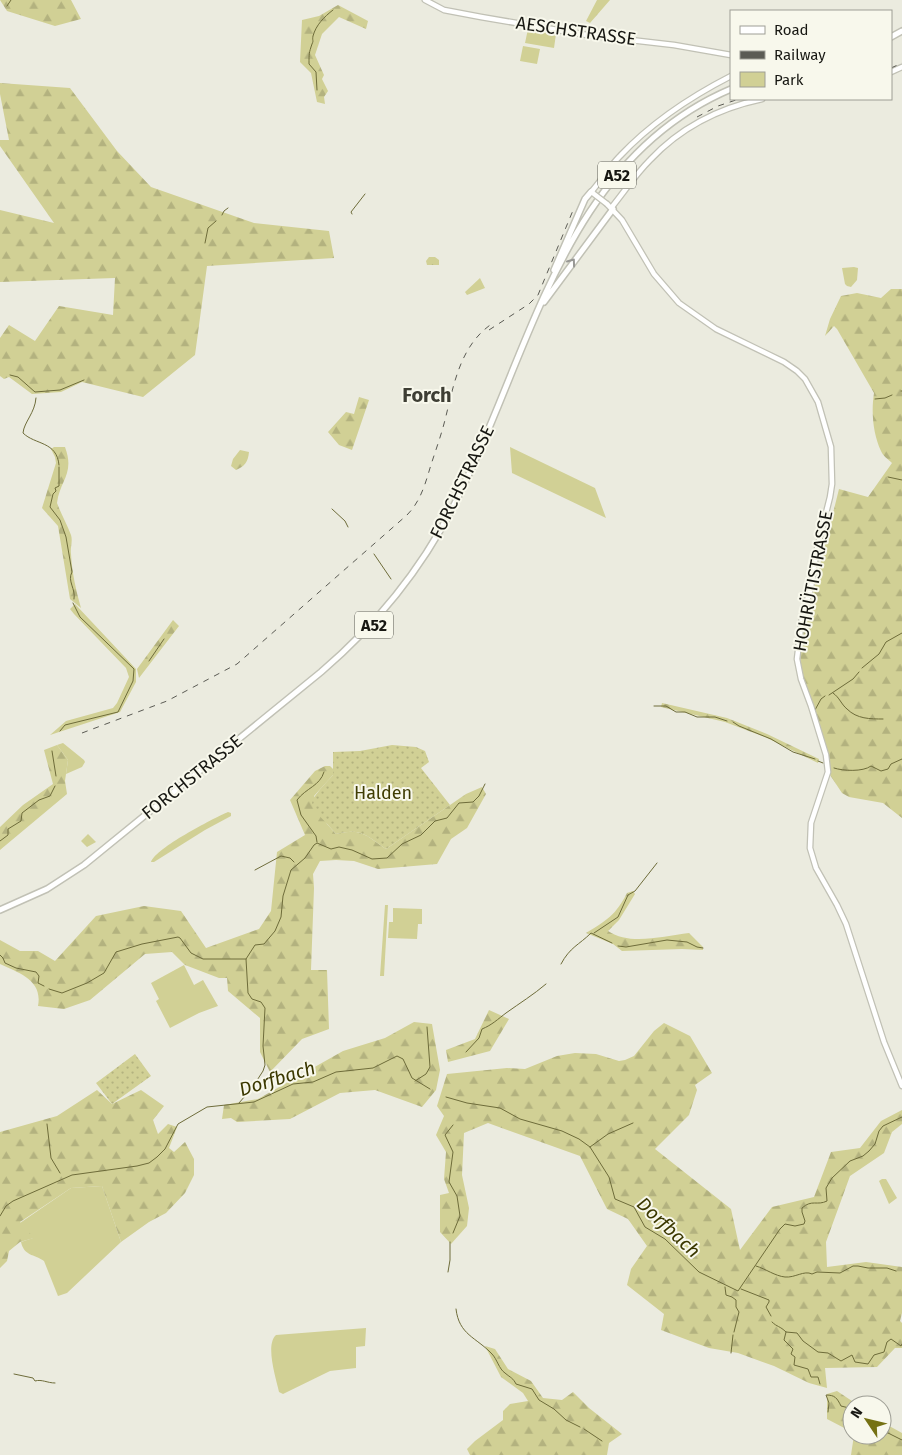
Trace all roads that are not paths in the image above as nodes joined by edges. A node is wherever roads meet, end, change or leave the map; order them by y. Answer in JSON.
{"nodes":[{"id":1,"x":425,"y":0,"type":"edge"},
{"id":2,"x":730,"y":55,"type":"edge"},
{"id":3,"x":730,"y":77,"type":"edge"},
{"id":4,"x":730,"y":90,"type":"edge"},
{"id":5,"x":758,"y":100,"type":"edge"},
{"id":6,"x":592,"y":193,"type":"junction"},
{"id":7,"x":610,"y":207,"type":"junction"},
{"id":8,"x":543,"y":300,"type":"junction"},
{"id":9,"x":0,"y":911,"type":"edge"},
{"id":10,"x":902,"y":1086,"type":"edge"}],
"edges":[{"from":1,"to":2,"type":"main road","name":"AESCHSTRASSE"},
{"from":3,"to":6,"type":"main road"},
{"from":4,"to":8,"type":"highway","name":"FORCHSTRASSE","number":"A52"},
{"from":5,"to":7,"type":"main road"},
{"from":6,"to":7,"type":"main road","name":"HOHRÜTISTRASSE","bridge":true},
{"from":6,"to":8,"type":"highway"},
{"from":8,"to":7,"type":"highway","one_way":true},
{"from":7,"to":10,"type":"main road","name":"HOHRÜTISTRASSE"},
{"from":8,"to":9,"type":"highway","name":"FORCHSTRASSE","number":"A52"}]}
